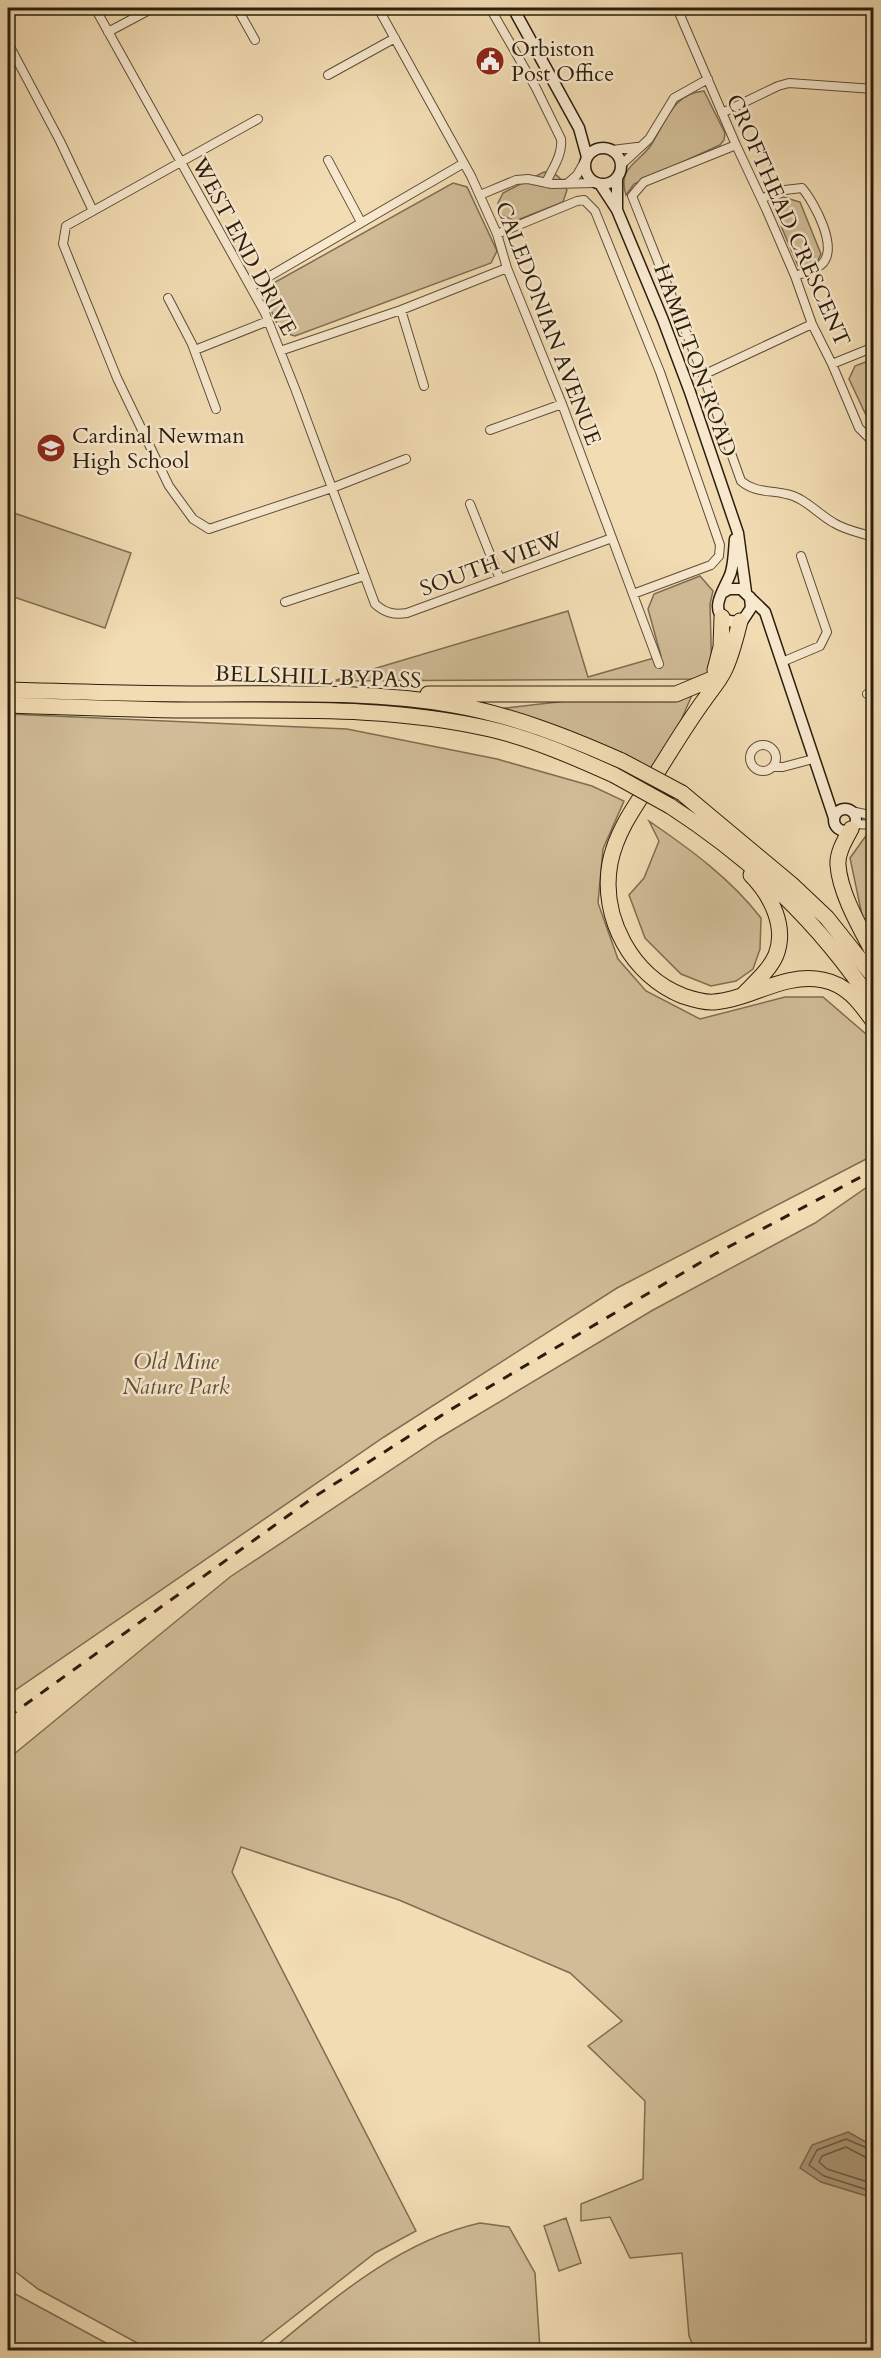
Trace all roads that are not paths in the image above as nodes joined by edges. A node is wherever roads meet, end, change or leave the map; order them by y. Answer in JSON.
{"nodes":[{"id":1,"x":13,"y":8,"type":"edge"},
{"id":2,"x":94,"y":8,"type":"edge"},
{"id":3,"x":153,"y":8,"type":"edge"},
{"id":4,"x":237,"y":8,"type":"edge"},
{"id":5,"x":378,"y":8,"type":"edge"},
{"id":6,"x":490,"y":8,"type":"edge"},
{"id":7,"x":513,"y":8,"type":"edge"},
{"id":8,"x":677,"y":8,"type":"edge"},
{"id":9,"x":8,"y":13,"type":"edge"},
{"id":10,"x":108,"y":32,"type":"junction"},
{"id":11,"x":395,"y":38,"type":"junction"},
{"id":12,"x":255,"y":40,"type":"dead end"},
{"id":13,"x":8,"y":43,"type":"edge"},
{"id":14,"x":328,"y":75,"type":"dead end"},
{"id":15,"x":708,"y":79,"type":"junction"},
{"id":16,"x":873,"y":89,"type":"edge"},
{"id":17,"x":722,"y":113,"type":"junction"},
{"id":18,"x":258,"y":119,"type":"dead end"},
{"id":19,"x":579,"y":129,"type":"junction"},
{"id":20,"x":736,"y":146,"type":"junction"},
{"id":21,"x":638,"y":147,"type":"junction"},
{"id":22,"x":607,"y":149,"type":"junction"},
{"id":23,"x":586,"y":159,"type":"junction"},
{"id":24,"x":328,"y":160,"type":"dead end"},
{"id":25,"x":179,"y":161,"type":"junction"},
{"id":26,"x":464,"y":163,"type":"junction"},
{"id":27,"x":621,"y":165,"type":"junction"},
{"id":28,"x":617,"y":178,"type":"junction"},
{"id":29,"x":546,"y":183,"type":"junction"},
{"id":30,"x":568,"y":183,"type":"junction"},
{"id":31,"x":598,"y":184,"type":"junction"},
{"id":32,"x":480,"y":195,"type":"junction"},
{"id":33,"x":762,"y":200,"type":"junction"},
{"id":34,"x":93,"y":210,"type":"junction"},
{"id":35,"x":617,"y":210,"type":"junction"},
{"id":36,"x":361,"y":222,"type":"junction"},
{"id":37,"x":497,"y":234,"type":"junction"},
{"id":38,"x":507,"y":267,"type":"junction"},
{"id":39,"x":795,"y":276,"type":"junction"},
{"id":40,"x":251,"y":287,"type":"junction"},
{"id":41,"x":168,"y":298,"type":"dead end"},
{"id":42,"x":401,"y":310,"type":"junction"},
{"id":43,"x":268,"y":321,"type":"junction"},
{"id":44,"x":812,"y":324,"type":"junction"},
{"id":45,"x":873,"y":347,"type":"edge"},
{"id":46,"x":195,"y":350,"type":"junction"},
{"id":47,"x":280,"y":351,"type":"junction"},
{"id":48,"x":832,"y":364,"type":"junction"},
{"id":49,"x":703,"y":375,"type":"junction"},
{"id":50,"x":424,"y":386,"type":"dead end"},
{"id":51,"x":562,"y":404,"type":"junction"},
{"id":52,"x":216,"y":409,"type":"dead end"},
{"id":53,"x":490,"y":430,"type":"dead end"},
{"id":54,"x":873,"y":443,"type":"edge"},
{"id":55,"x":406,"y":459,"type":"dead end"},
{"id":56,"x":332,"y":488,"type":"junction"},
{"id":57,"x":470,"y":504,"type":"dead end"},
{"id":58,"x":735,"y":526,"type":"junction"},
{"id":59,"x":873,"y":537,"type":"edge"},
{"id":60,"x":612,"y":538,"type":"junction"},
{"id":61,"x":801,"y":556,"type":"dead end"},
{"id":62,"x":364,"y":576,"type":"junction"},
{"id":63,"x":500,"y":579,"type":"junction"},
{"id":64,"x":724,"y":592,"type":"junction"},
{"id":65,"x":633,"y":594,"type":"junction"},
{"id":66,"x":748,"y":595,"type":"junction"},
{"id":67,"x":285,"y":602,"type":"dead end"},
{"id":68,"x":383,"y":611,"type":"joint"},
{"id":69,"x":722,"y":617,"type":"junction"},
{"id":70,"x":743,"y":619,"type":"junction"},
{"id":71,"x":770,"y":628,"type":"junction"},
{"id":72,"x":782,"y":662,"type":"junction"},
{"id":73,"x":659,"y":664,"type":"dead end"},
{"id":74,"x":712,"y":679,"type":"junction"},
{"id":75,"x":8,"y":690,"type":"edge"},
{"id":76,"x":365,"y":695,"type":"junction"},
{"id":77,"x":705,"y":698,"type":"junction"},
{"id":78,"x":8,"y":705,"type":"edge"},
{"id":79,"x":813,"y":759,"type":"junction"},
{"id":80,"x":773,"y":766,"type":"dead end"},
{"id":81,"x":826,"y":795,"type":"junction"},
{"id":82,"x":850,"y":810,"type":"junction"},
{"id":83,"x":873,"y":816,"type":"edge"},
{"id":84,"x":834,"y":818,"type":"junction"},
{"id":85,"x":873,"y":825,"type":"edge"},
{"id":86,"x":853,"y":827,"type":"junction"},
{"id":87,"x":705,"y":828,"type":"junction"},
{"id":88,"x":873,"y":954,"type":"edge"},
{"id":89,"x":873,"y":977,"type":"edge"},
{"id":90,"x":741,"y":998,"type":"junction"},
{"id":91,"x":873,"y":1005,"type":"edge"},
{"id":92,"x":873,"y":1022,"type":"edge"}],
"edges":[{"from":1,"to":9,"type":"street"},
{"from":2,"to":10,"type":"street","name":"WEST END DRIVE"},
{"from":3,"to":10,"type":"street"},
{"from":4,"to":12,"type":"street"},
{"from":5,"to":11,"type":"street","name":"CALEDONIAN AVENUE"},
{"from":6,"to":29,"type":"street"},
{"from":7,"to":19,"type":"main road"},
{"from":8,"to":15,"type":"street","name":"CROFTHEAD CRESCENT"},
{"from":10,"to":25,"type":"street","name":"WEST END DRIVE"},
{"from":11,"to":14,"type":"street"},
{"from":11,"to":26,"type":"street","name":"CALEDONIAN AVENUE"},
{"from":13,"to":34,"type":"street"},
{"from":15,"to":17,"type":"street","name":"CROFTHEAD CRESCENT"},
{"from":15,"to":21,"type":"street"},
{"from":16,"to":17,"type":"street"},
{"from":17,"to":20,"type":"street","name":"CROFTHEAD CRESCENT"},
{"from":18,"to":25,"type":"street"},
{"from":19,"to":22,"type":"main road"},
{"from":19,"to":23,"type":"main road"},
{"from":20,"to":33,"type":"street","name":"CROFTHEAD CRESCENT"},
{"from":20,"to":49,"type":"street"},
{"from":21,"to":22,"type":"street"},
{"from":21,"to":27,"type":"street"},
{"from":22,"to":23,"type":"main road"},
{"from":22,"to":27,"type":"main road"},
{"from":23,"to":30,"type":"street"},
{"from":23,"to":31,"type":"main road"},
{"from":24,"to":36,"type":"street"},
{"from":25,"to":34,"type":"street"},
{"from":25,"to":40,"type":"street","name":"WEST END DRIVE"},
{"from":26,"to":32,"type":"street","name":"CALEDONIAN AVENUE"},
{"from":26,"to":36,"type":"street"},
{"from":27,"to":28,"type":"main road"},
{"from":28,"to":31,"type":"main road"},
{"from":28,"to":35,"type":"main road","name":"HAMILTON ROAD"},
{"from":29,"to":30,"type":"street"},
{"from":29,"to":32,"type":"street"},
{"from":30,"to":31,"type":"street"},
{"from":31,"to":35,"type":"main road","name":"HAMILTON ROAD"},
{"from":32,"to":37,"type":"street","name":"CALEDONIAN AVENUE"},
{"from":33,"to":39,"type":"street","name":"CROFTHEAD CRESCENT"},
{"from":33,"to":39,"type":"street"},
{"from":34,"to":56,"type":"street"},
{"from":35,"to":58,"type":"main road","name":"HAMILTON ROAD"},
{"from":36,"to":40,"type":"street"},
{"from":37,"to":38,"type":"street","name":"CALEDONIAN AVENUE"},
{"from":37,"to":65,"type":"street"},
{"from":38,"to":42,"type":"street"},
{"from":38,"to":51,"type":"street","name":"CALEDONIAN AVENUE"},
{"from":39,"to":44,"type":"street","name":"CROFTHEAD CRESCENT"},
{"from":40,"to":43,"type":"street","name":"WEST END DRIVE"},
{"from":41,"to":46,"type":"street"},
{"from":42,"to":47,"type":"street"},
{"from":42,"to":50,"type":"street"},
{"from":43,"to":46,"type":"street"},
{"from":43,"to":47,"type":"street","name":"WEST END DRIVE"},
{"from":44,"to":48,"type":"street","name":"CROFTHEAD CRESCENT"},
{"from":44,"to":49,"type":"street"},
{"from":45,"to":48,"type":"street"},
{"from":46,"to":52,"type":"street"},
{"from":47,"to":56,"type":"street","name":"WEST END DRIVE"},
{"from":48,"to":54,"type":"street","name":"CROFTHEAD CRESCENT"},
{"from":49,"to":59,"type":"street"},
{"from":51,"to":53,"type":"street"},
{"from":51,"to":60,"type":"street","name":"CALEDONIAN AVENUE"},
{"from":55,"to":56,"type":"street"},
{"from":56,"to":62,"type":"street","name":"WEST END DRIVE"},
{"from":57,"to":63,"type":"street"},
{"from":58,"to":64,"type":"main road","name":"HAMILTON ROAD"},
{"from":58,"to":66,"type":"main road","name":"HAMILTON ROAD"},
{"from":60,"to":63,"type":"street","name":"SOUTH VIEW"},
{"from":60,"to":65,"type":"street","name":"CALEDONIAN AVENUE"},
{"from":61,"to":72,"type":"street"},
{"from":62,"to":67,"type":"street"},
{"from":62,"to":68,"type":"street","name":"WEST END DRIVE"},
{"from":63,"to":68,"type":"street","name":"SOUTH VIEW"},
{"from":64,"to":66,"type":"main road"},
{"from":64,"to":69,"type":"main road"},
{"from":65,"to":73,"type":"street","name":"CALEDONIAN AVENUE"},
{"from":66,"to":70,"type":"main road"},
{"from":66,"to":71,"type":"main road"},
{"from":69,"to":70,"type":"main road"},
{"from":69,"to":74,"type":"highway"},
{"from":70,"to":71,"type":"main road"},
{"from":70,"to":77,"type":"highway"},
{"from":71,"to":72,"type":"main road"},
{"from":72,"to":79,"type":"main road"},
{"from":74,"to":76,"type":"highway"},
{"from":74,"to":77,"type":"highway"},
{"from":75,"to":76,"type":"highway","name":"BELLSHILL BYPASS"},
{"from":76,"to":89,"type":"highway","name":"BELLSHILL BYPASS","bridge":true},
{"from":77,"to":90,"type":"highway"},
{"from":78,"to":87,"type":"highway","name":"BELLSHILL BYPASS","bridge":true},
{"from":79,"to":80,"type":"street"},
{"from":79,"to":81,"type":"main road"},
{"from":81,"to":82,"type":"main road"},
{"from":81,"to":84,"type":"main road"},
{"from":82,"to":83,"type":"street"},
{"from":82,"to":84,"type":"main road"},
{"from":82,"to":86,"type":"main road"},
{"from":84,"to":86,"type":"main road"},
{"from":85,"to":86,"type":"street"},
{"from":86,"to":88,"type":"highway"},
{"from":87,"to":90,"type":"highway"},
{"from":87,"to":91,"type":"highway"},
{"from":90,"to":92,"type":"highway"}]}
